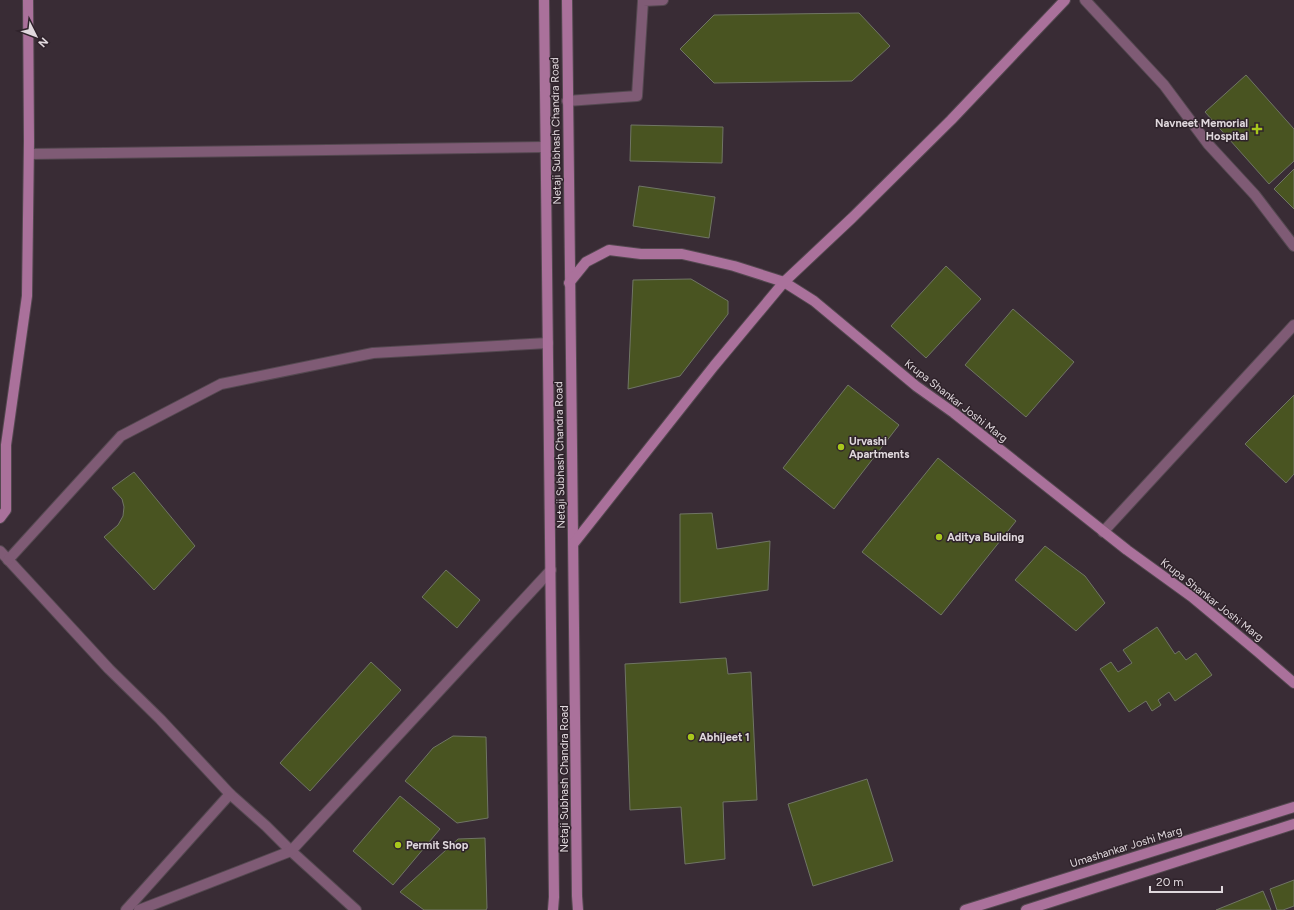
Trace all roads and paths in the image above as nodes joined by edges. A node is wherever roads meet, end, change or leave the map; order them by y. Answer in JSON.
{"nodes":[{"id":1,"x":28,"y":0,"type":"edge"},
{"id":2,"x":544,"y":0,"type":"edge"},
{"id":3,"x":567,"y":0,"type":"edge"},
{"id":4,"x":662,"y":0,"type":"edge"},
{"id":5,"x":1085,"y":0,"type":"edge"},
{"id":6,"x":1061,"y":2,"type":"edge"},
{"id":7,"x":567,"y":101,"type":"junction"},
{"id":8,"x":545,"y":147,"type":"junction"},
{"id":9,"x":29,"y":154,"type":"junction"},
{"id":10,"x":1294,"y":246,"type":"edge"},
{"id":11,"x":784,"y":282,"type":"junction"},
{"id":12,"x":570,"y":283,"type":"junction"},
{"id":13,"x":1294,"y":325,"type":"edge"},
{"id":14,"x":548,"y":343,"type":"junction"},
{"id":15,"x":0,"y":518,"type":"edge"},
{"id":16,"x":1103,"y":532,"type":"junction"},
{"id":17,"x":574,"y":543,"type":"junction"},
{"id":18,"x":0,"y":551,"type":"edge"},
{"id":19,"x":8,"y":560,"type":"junction"},
{"id":20,"x":552,"y":570,"type":"junction"},
{"id":21,"x":1294,"y":683,"type":"edge"},
{"id":22,"x":230,"y":794,"type":"junction"},
{"id":23,"x":1294,"y":807,"type":"edge"},
{"id":24,"x":1294,"y":824,"type":"edge"},
{"id":25,"x":291,"y":851,"type":"junction"},
{"id":26,"x":126,"y":910,"type":"edge"},
{"id":27,"x":139,"y":910,"type":"edge"},
{"id":28,"x":356,"y":910,"type":"edge"},
{"id":29,"x":553,"y":910,"type":"edge"},
{"id":30,"x":578,"y":910,"type":"edge"},
{"id":31,"x":965,"y":910,"type":"edge"},
{"id":32,"x":1026,"y":910,"type":"edge"}],
"edges":[{"from":1,"to":9,"type":"street"},
{"from":2,"to":8,"type":"street","name":"Netaji Subhash Chandra Road"},
{"from":3,"to":7,"type":"street","name":"Netaji Subhash Chandra Road"},
{"from":4,"to":7,"type":"street"},
{"from":5,"to":10,"type":"street"},
{"from":6,"to":11,"type":"street"},
{"from":7,"to":12,"type":"street","name":"Netaji Subhash Chandra Road"},
{"from":8,"to":9,"type":"street"},
{"from":8,"to":14,"type":"street","name":"Netaji Subhash Chandra Road"},
{"from":9,"to":15,"type":"street"},
{"from":11,"to":12,"type":"street","name":"Krupa Shankar Joshi Marg"},
{"from":11,"to":16,"type":"street","name":"Krupa Shankar Joshi Marg"},
{"from":11,"to":17,"type":"street"},
{"from":12,"to":17,"type":"street","name":"Netaji Subhash Chandra Road"},
{"from":13,"to":16,"type":"street"},
{"from":14,"to":19,"type":"street"},
{"from":14,"to":20,"type":"street","name":"Netaji Subhash Chandra Road"},
{"from":16,"to":21,"type":"street","name":"Krupa Shankar Joshi Marg"},
{"from":17,"to":30,"type":"street","name":"Netaji Subhash Chandra Road"},
{"from":18,"to":19,"type":"street"},
{"from":19,"to":22,"type":"street"},
{"from":20,"to":25,"type":"street"},
{"from":20,"to":29,"type":"street","name":"Netaji Subhash Chandra Road"},
{"from":22,"to":25,"type":"street"},
{"from":22,"to":26,"type":"street"},
{"from":23,"to":31,"type":"street","name":"Umashankar Joshi Marg"},
{"from":24,"to":32,"type":"street"},
{"from":25,"to":27,"type":"street"},
{"from":25,"to":28,"type":"street"}]}
